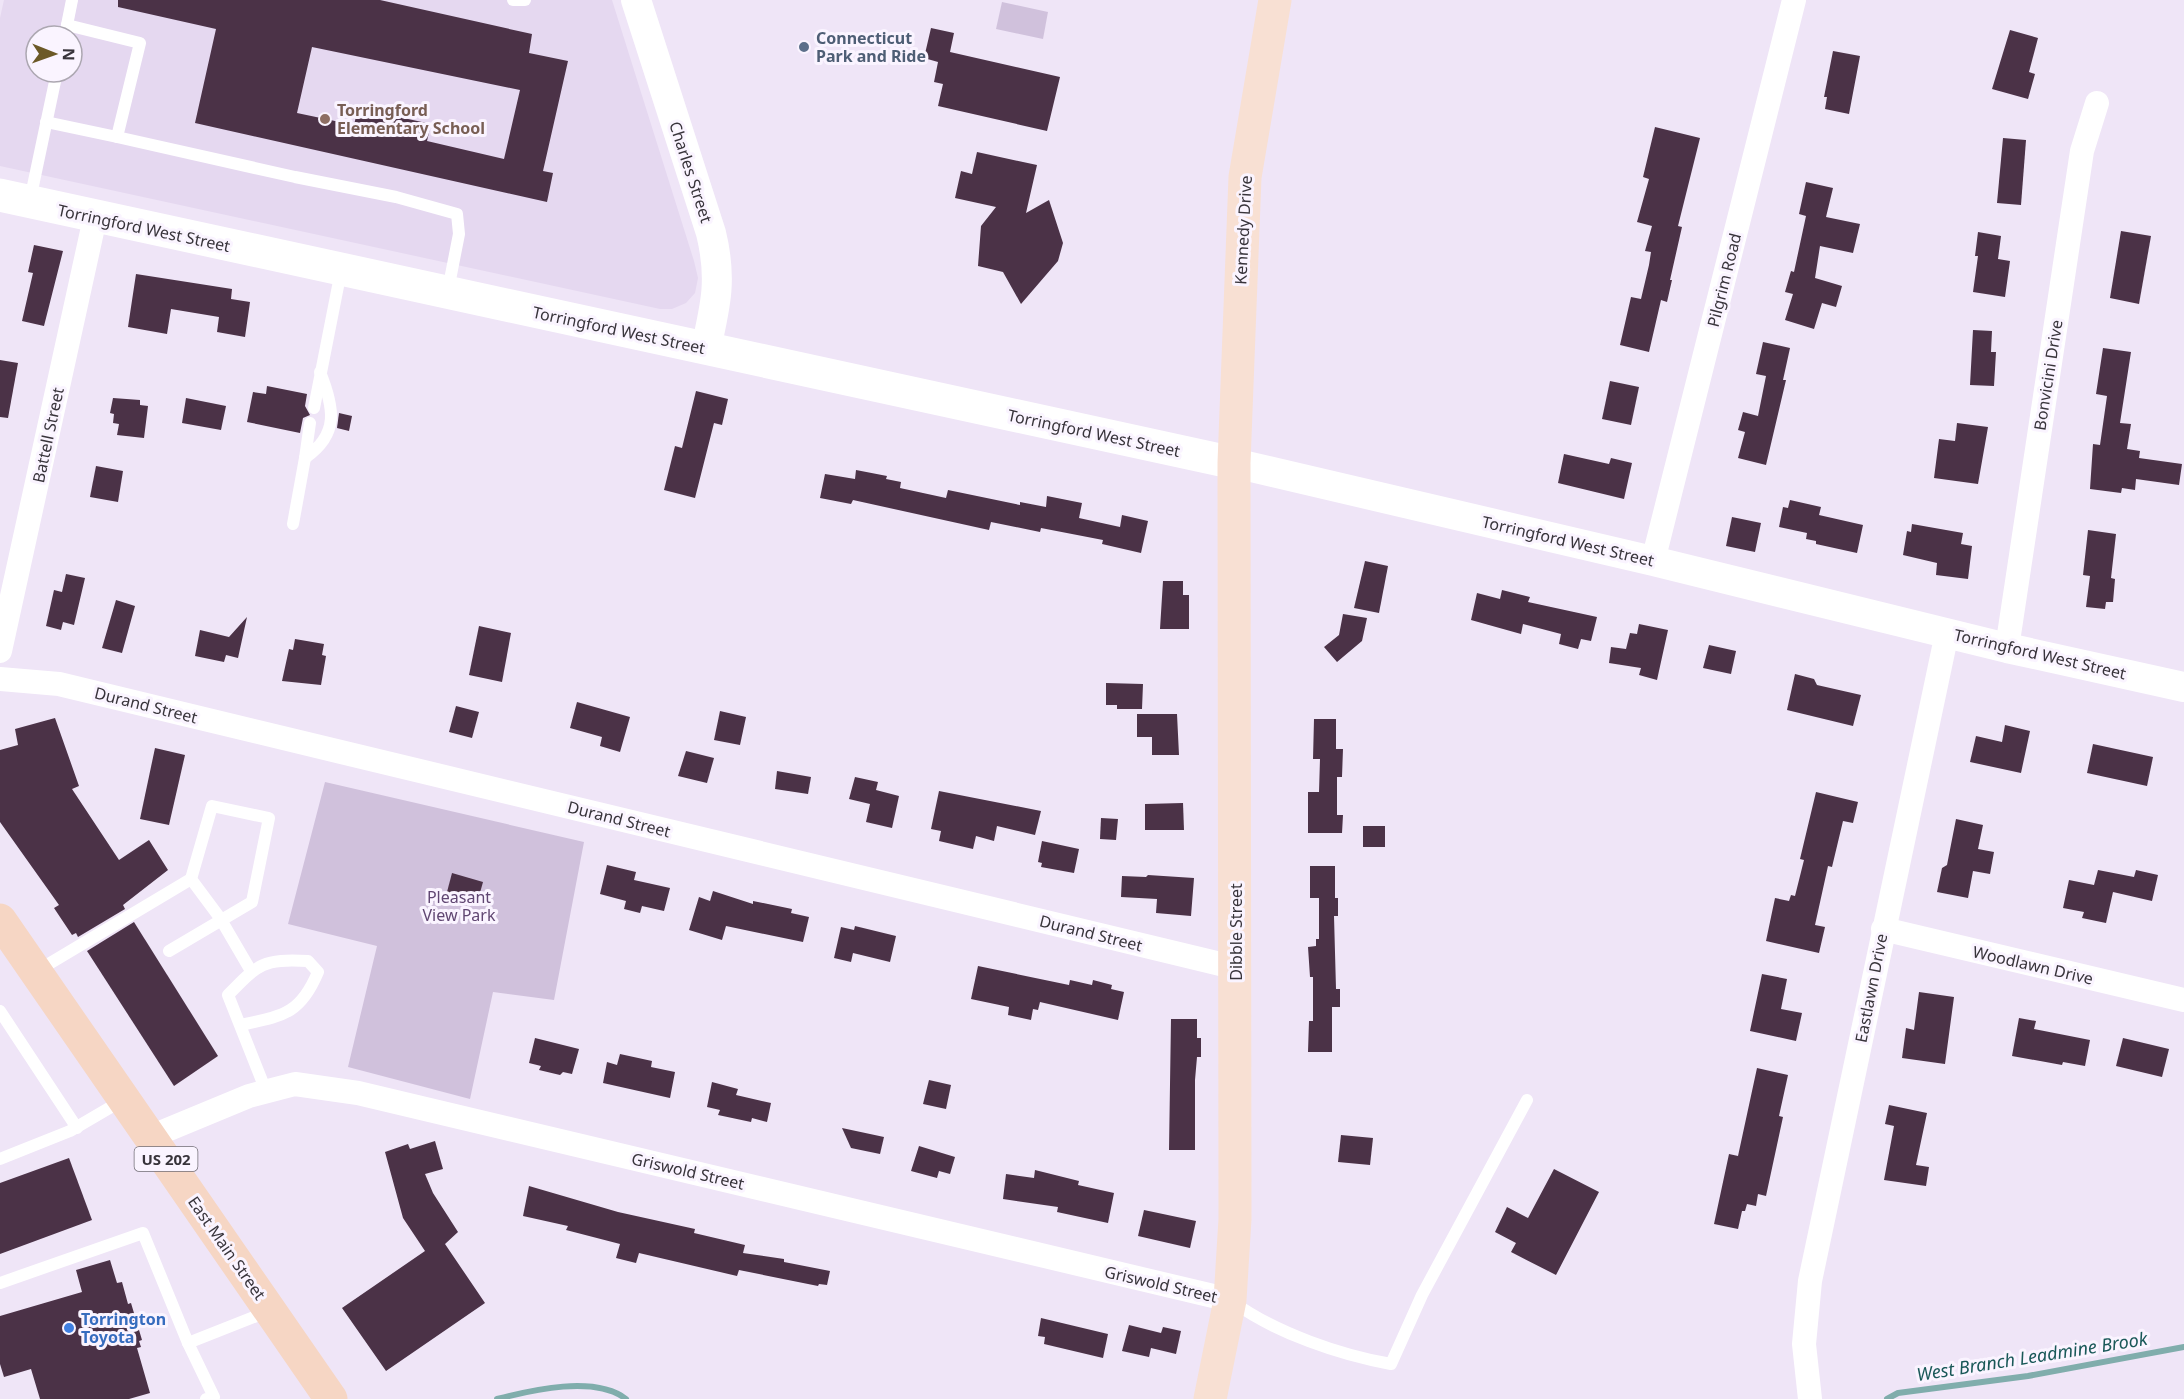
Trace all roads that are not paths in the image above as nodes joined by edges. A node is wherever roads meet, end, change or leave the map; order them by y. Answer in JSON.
{"nodes":[{"id":1,"x":72,"y":0,"type":"edge"},
{"id":2,"x":513,"y":0,"type":"edge"},
{"id":3,"x":525,"y":0,"type":"edge"},
{"id":4,"x":636,"y":0,"type":"edge"},
{"id":5,"x":1275,"y":0,"type":"edge"},
{"id":6,"x":1794,"y":0,"type":"edge"},
{"id":7,"x":67,"y":24,"type":"edge"},
{"id":8,"x":84,"y":33,"type":"edge"},
{"id":9,"x":54,"y":84,"type":"edge"},
{"id":10,"x":2097,"y":103,"type":"dead end"},
{"id":11,"x":46,"y":122,"type":"junction"},
{"id":12,"x":117,"y":137,"type":"junction"},
{"id":13,"x":15,"y":199,"type":"edge"},
{"id":14,"x":95,"y":218,"type":"junction"},
{"id":15,"x":342,"y":270,"type":"junction"},
{"id":16,"x":447,"y":293,"type":"junction"},
{"id":17,"x":706,"y":348,"type":"junction"},
{"id":18,"x":320,"y":371,"type":"junction"},
{"id":19,"x":314,"y":408,"type":"dead end"},
{"id":20,"x":310,"y":423,"type":"dead end"},
{"id":21,"x":304,"y":458,"type":"junction"},
{"id":22,"x":1234,"y":463,"type":"junction"},
{"id":23,"x":293,"y":524,"type":"dead end"},
{"id":24,"x":1653,"y":561,"type":"junction"},
{"id":25,"x":1947,"y":633,"type":"junction"},
{"id":26,"x":2007,"y":648,"type":"junction"},
{"id":27,"x":0,"y":651,"type":"edge"},
{"id":28,"x":0,"y":679,"type":"edge"},
{"id":29,"x":2184,"y":687,"type":"edge"},
{"id":30,"x":191,"y":879,"type":"junction"},
{"id":31,"x":220,"y":918,"type":"junction"},
{"id":32,"x":0,"y":920,"type":"edge"},
{"id":33,"x":1883,"y":929,"type":"junction"},
{"id":34,"x":169,"y":951,"type":"dead end"},
{"id":35,"x":1237,"y":968,"type":"junction"},
{"id":36,"x":36,"y":971,"type":"junction"},
{"id":37,"x":251,"y":971,"type":"junction"},
{"id":38,"x":2184,"y":1000,"type":"edge"},
{"id":39,"x":0,"y":1011,"type":"edge"},
{"id":40,"x":240,"y":1026,"type":"junction"},
{"id":41,"x":266,"y":1091,"type":"junction"},
{"id":42,"x":124,"y":1100,"type":"junction"},
{"id":43,"x":1527,"y":1101,"type":"dead end"},
{"id":44,"x":77,"y":1128,"type":"junction"},
{"id":45,"x":150,"y":1137,"type":"junction"},
{"id":46,"x":0,"y":1159,"type":"edge"},
{"id":47,"x":0,"y":1283,"type":"edge"},
{"id":48,"x":1230,"y":1300,"type":"junction"},
{"id":49,"x":270,"y":1310,"type":"junction"},
{"id":50,"x":188,"y":1342,"type":"junction"},
{"id":51,"x":206,"y":1399,"type":"edge"},
{"id":52,"x":331,"y":1399,"type":"edge"},
{"id":53,"x":1210,"y":1399,"type":"edge"},
{"id":54,"x":1810,"y":1399,"type":"edge"}],
"edges":[{"from":1,"to":7,"type":"lane"},
{"from":2,"to":3,"type":"lane"},
{"from":4,"to":17,"type":"street","name":"Charles Street"},
{"from":5,"to":22,"type":"main road","name":"Kennedy Drive"},
{"from":6,"to":24,"type":"street","name":"Pilgrim Road"},
{"from":8,"to":12,"type":"lane"},
{"from":9,"to":11,"type":"lane"},
{"from":10,"to":26,"type":"street","name":"Bonvicini Drive"},
{"from":11,"to":12,"type":"lane"},
{"from":11,"to":13,"type":"lane"},
{"from":12,"to":16,"type":"lane"},
{"from":13,"to":14,"type":"main road","name":"Torringford West Street"},
{"from":14,"to":15,"type":"main road","name":"Torringford West Street"},
{"from":14,"to":27,"type":"street","name":"Battell Street"},
{"from":15,"to":16,"type":"main road","name":"Torringford West Street"},
{"from":15,"to":18,"type":"lane"},
{"from":16,"to":17,"type":"main road","name":"Torringford West Street"},
{"from":17,"to":22,"type":"main road","name":"Torringford West Street"},
{"from":18,"to":19,"type":"lane"},
{"from":18,"to":21,"type":"lane"},
{"from":20,"to":21,"type":"lane"},
{"from":21,"to":23,"type":"lane"},
{"from":22,"to":24,"type":"street","name":"Torringford West Street"},
{"from":22,"to":35,"type":"main road","name":"Dibble Street"},
{"from":24,"to":25,"type":"street","name":"Torringford West Street"},
{"from":25,"to":26,"type":"street","name":"Torringford West Street"},
{"from":25,"to":33,"type":"street","name":"Eastlawn Drive"},
{"from":26,"to":29,"type":"street","name":"Torringford West Street"},
{"from":28,"to":35,"type":"street","name":"Durand Street"},
{"from":30,"to":31,"type":"lane"},
{"from":30,"to":31,"type":"lane"},
{"from":30,"to":36,"type":"lane"},
{"from":31,"to":34,"type":"lane"},
{"from":31,"to":37,"type":"lane"},
{"from":32,"to":36,"type":"highway","name":"East Main Street","number":"US 202"},
{"from":33,"to":38,"type":"street","name":"Woodlawn Drive"},
{"from":33,"to":54,"type":"street","name":"Eastlawn Drive"},
{"from":35,"to":48,"type":"main road","name":"Dibble Street"},
{"from":36,"to":42,"type":"highway","name":"East Main Street","number":"US 202"},
{"from":37,"to":40,"type":"lane"},
{"from":37,"to":40,"type":"lane"},
{"from":39,"to":44,"type":"lane"},
{"from":40,"to":41,"type":"lane"},
{"from":41,"to":45,"type":"street","name":"Griswold Street"},
{"from":41,"to":48,"type":"street","name":"Griswold Street"},
{"from":42,"to":44,"type":"lane"},
{"from":42,"to":45,"type":"highway","name":"East Main Street","number":"US 202"},
{"from":43,"to":48,"type":"lane"},
{"from":44,"to":46,"type":"lane"},
{"from":45,"to":49,"type":"highway","name":"East Main Street","number":"US 202"},
{"from":47,"to":50,"type":"lane"},
{"from":48,"to":53,"type":"main road","name":"Dibble Street"},
{"from":49,"to":50,"type":"lane"},
{"from":49,"to":52,"type":"highway","name":"East Main Street","number":"US 202"},
{"from":50,"to":51,"type":"lane"}]}
